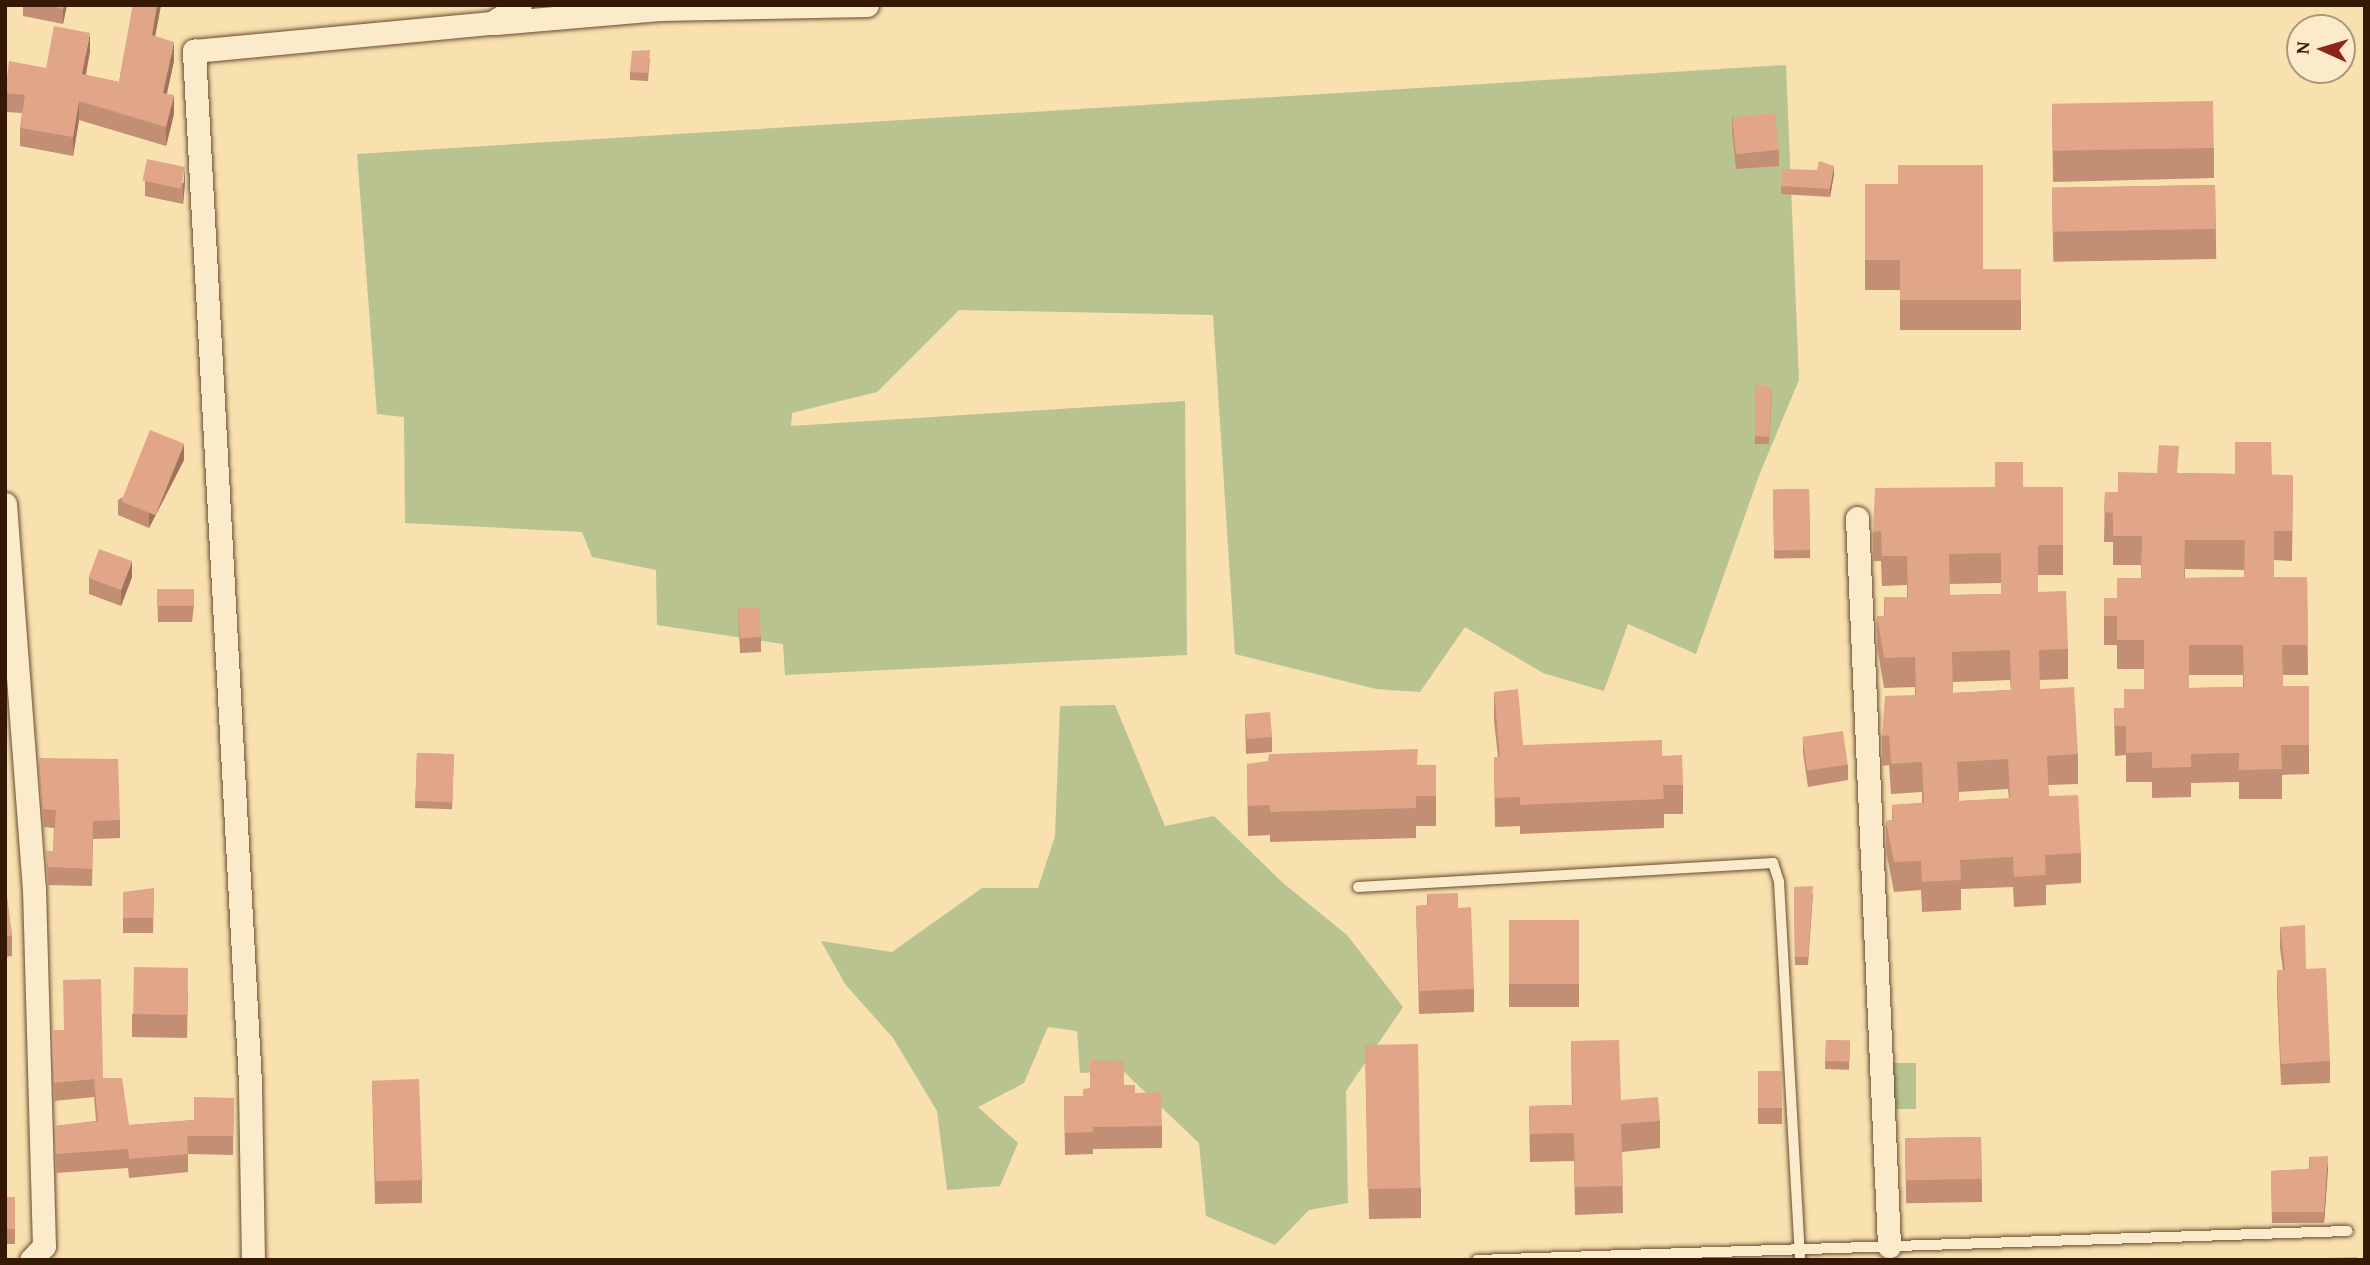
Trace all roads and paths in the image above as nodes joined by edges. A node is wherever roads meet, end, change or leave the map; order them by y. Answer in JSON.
{"nodes":[{"id":1,"x":520,"y":5,"type":"edge"},
{"id":2,"x":867,"y":5,"type":"edge"},
{"id":3,"x":492,"y":23,"type":"junction"},
{"id":4,"x":5,"y":504,"type":"edge"},
{"id":5,"x":1857,"y":518,"type":"dead end"},
{"id":6,"x":1358,"y":887,"type":"dead end"},
{"id":7,"x":2348,"y":1231,"type":"dead end"},
{"id":8,"x":1889,"y":1246,"type":"junction"},
{"id":9,"x":1800,"y":1254,"type":"edge"},
{"id":10,"x":31,"y":1260,"type":"edge"},
{"id":11,"x":253,"y":1260,"type":"edge"},
{"id":12,"x":1477,"y":1260,"type":"edge"}],
"edges":[{"from":1,"to":3,"type":"street"},
{"from":2,"to":3,"type":"street"},
{"from":3,"to":11,"type":"street"},
{"from":4,"to":10,"type":"street"},
{"from":5,"to":8,"type":"street"},
{"from":6,"to":9,"type":"lane"},
{"from":7,"to":8,"type":"lane"},
{"from":8,"to":9,"type":"lane"},
{"from":9,"to":12,"type":"lane"}]}
